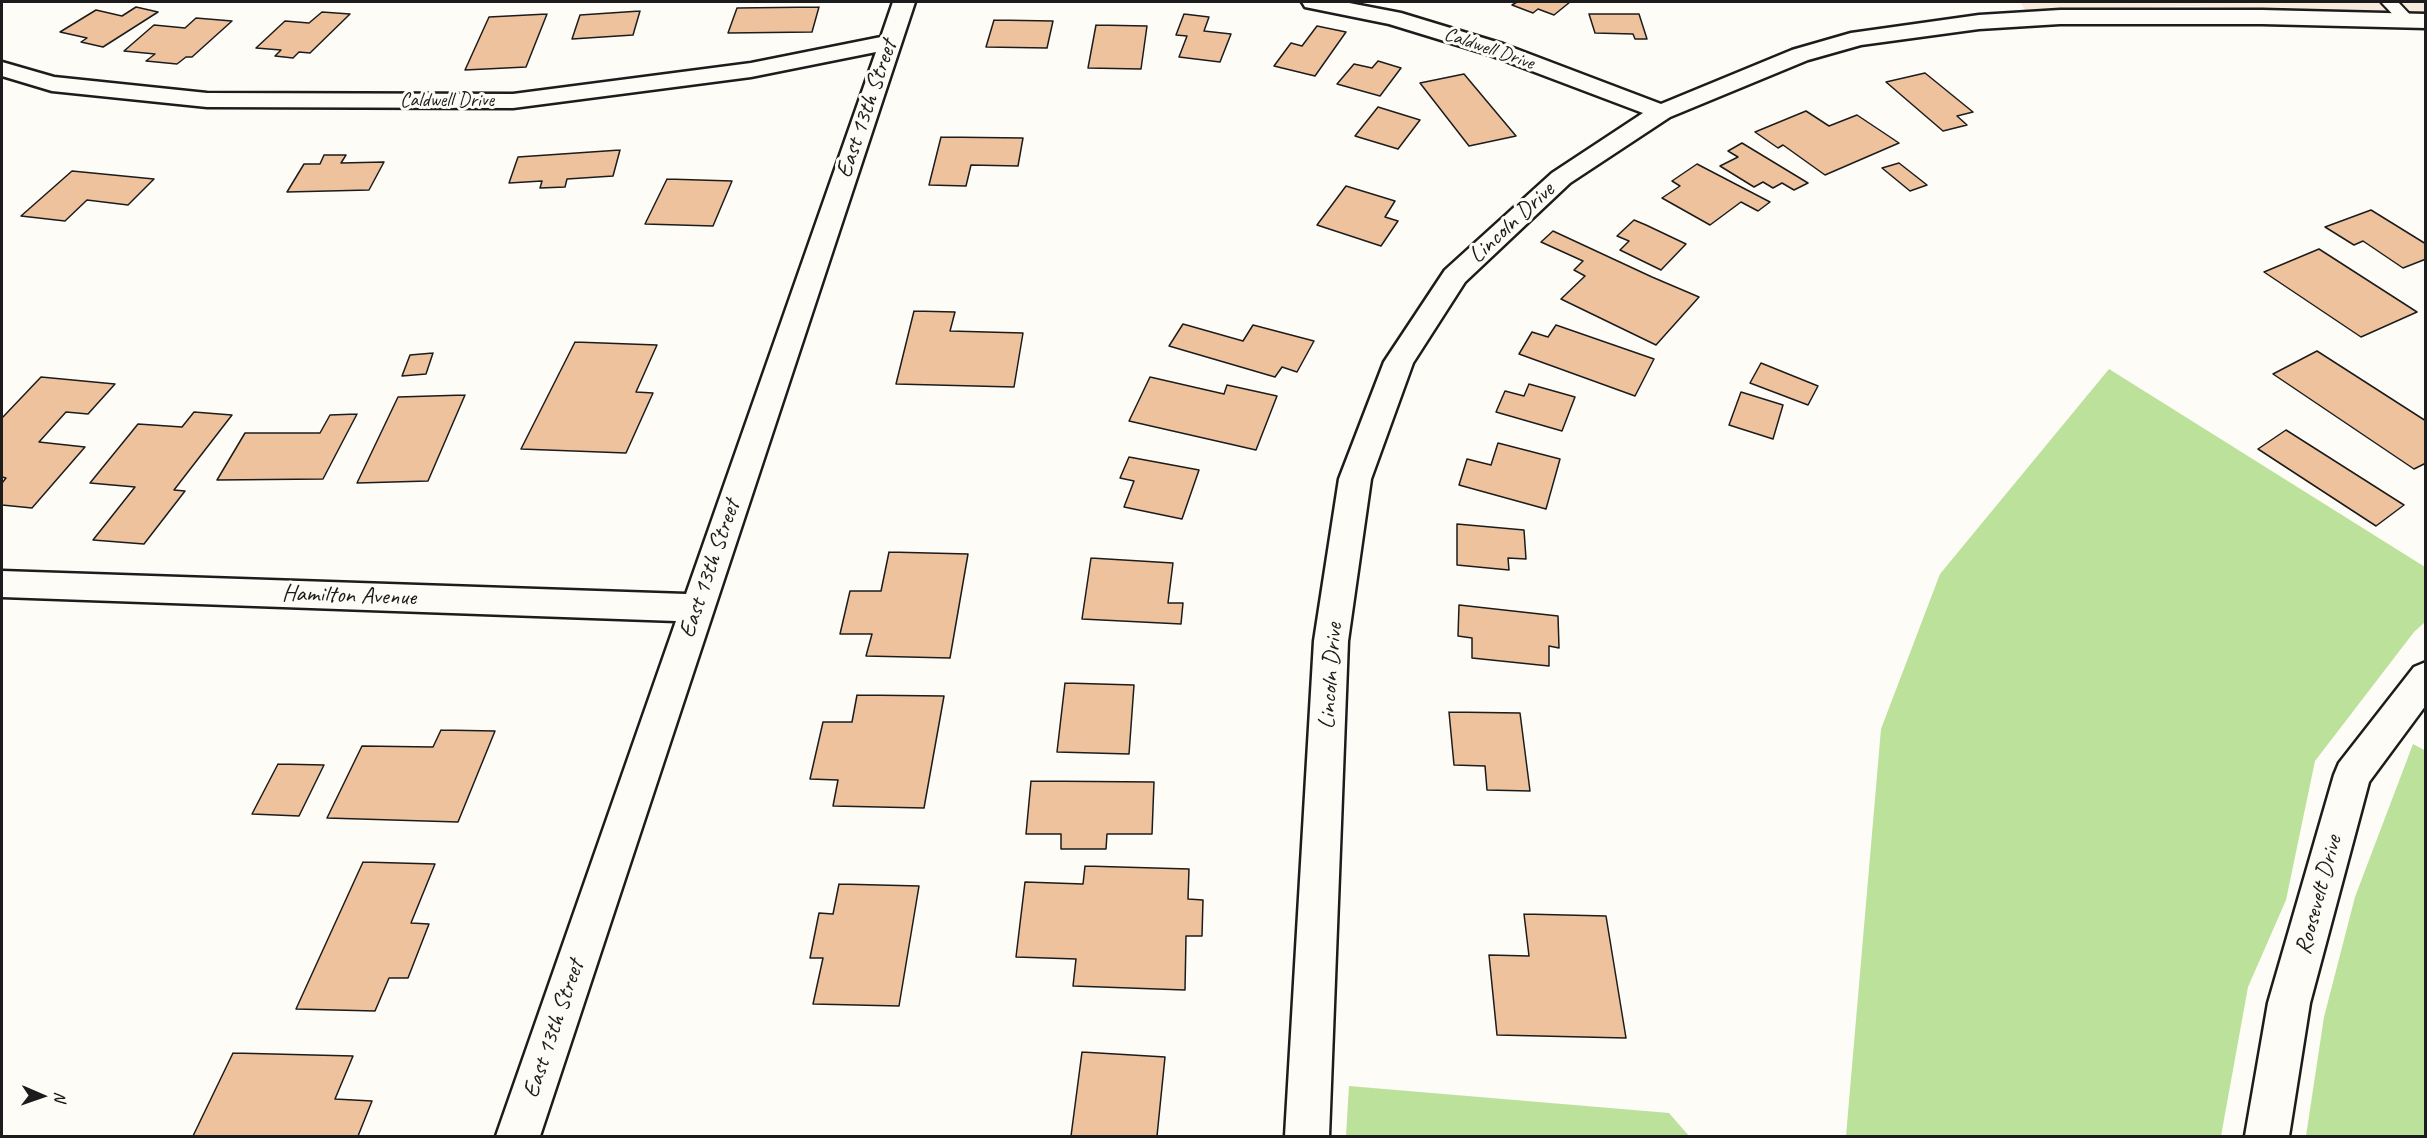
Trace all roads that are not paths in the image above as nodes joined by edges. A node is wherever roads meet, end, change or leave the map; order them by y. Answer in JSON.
{"nodes":[{"id":1,"x":904,"y":2,"type":"edge"},
{"id":2,"x":1313,"y":2,"type":"edge"},
{"id":3,"x":2408,"y":15,"type":"edge"},
{"id":4,"x":890,"y":42,"type":"junction"},
{"id":5,"x":2,"y":69,"type":"edge"},
{"id":6,"x":1661,"y":112,"type":"junction"},
{"id":7,"x":2,"y":584,"type":"edge"},
{"id":8,"x":696,"y":608,"type":"junction"},
{"id":9,"x":2426,"y":676,"type":"edge"},
{"id":10,"x":518,"y":1137,"type":"edge"},
{"id":11,"x":1307,"y":1137,"type":"edge"},
{"id":12,"x":2267,"y":1137,"type":"edge"}],
"edges":[{"from":1,"to":4,"type":"street","name":"East 13th Street"},
{"from":2,"to":6,"type":"street","name":"Caldwell Drive"},
{"from":3,"to":6,"type":"street","name":"Lincoln Drive"},
{"from":4,"to":5,"type":"street","name":"Caldwell Drive"},
{"from":4,"to":8,"type":"street","name":"East 13th Street"},
{"from":6,"to":11,"type":"street","name":"Lincoln Drive"},
{"from":7,"to":8,"type":"street","name":"Hamilton Avenue"},
{"from":8,"to":10,"type":"street","name":"East 13th Street"},
{"from":9,"to":12,"type":"street","name":"Roosevelt Drive"}]}
